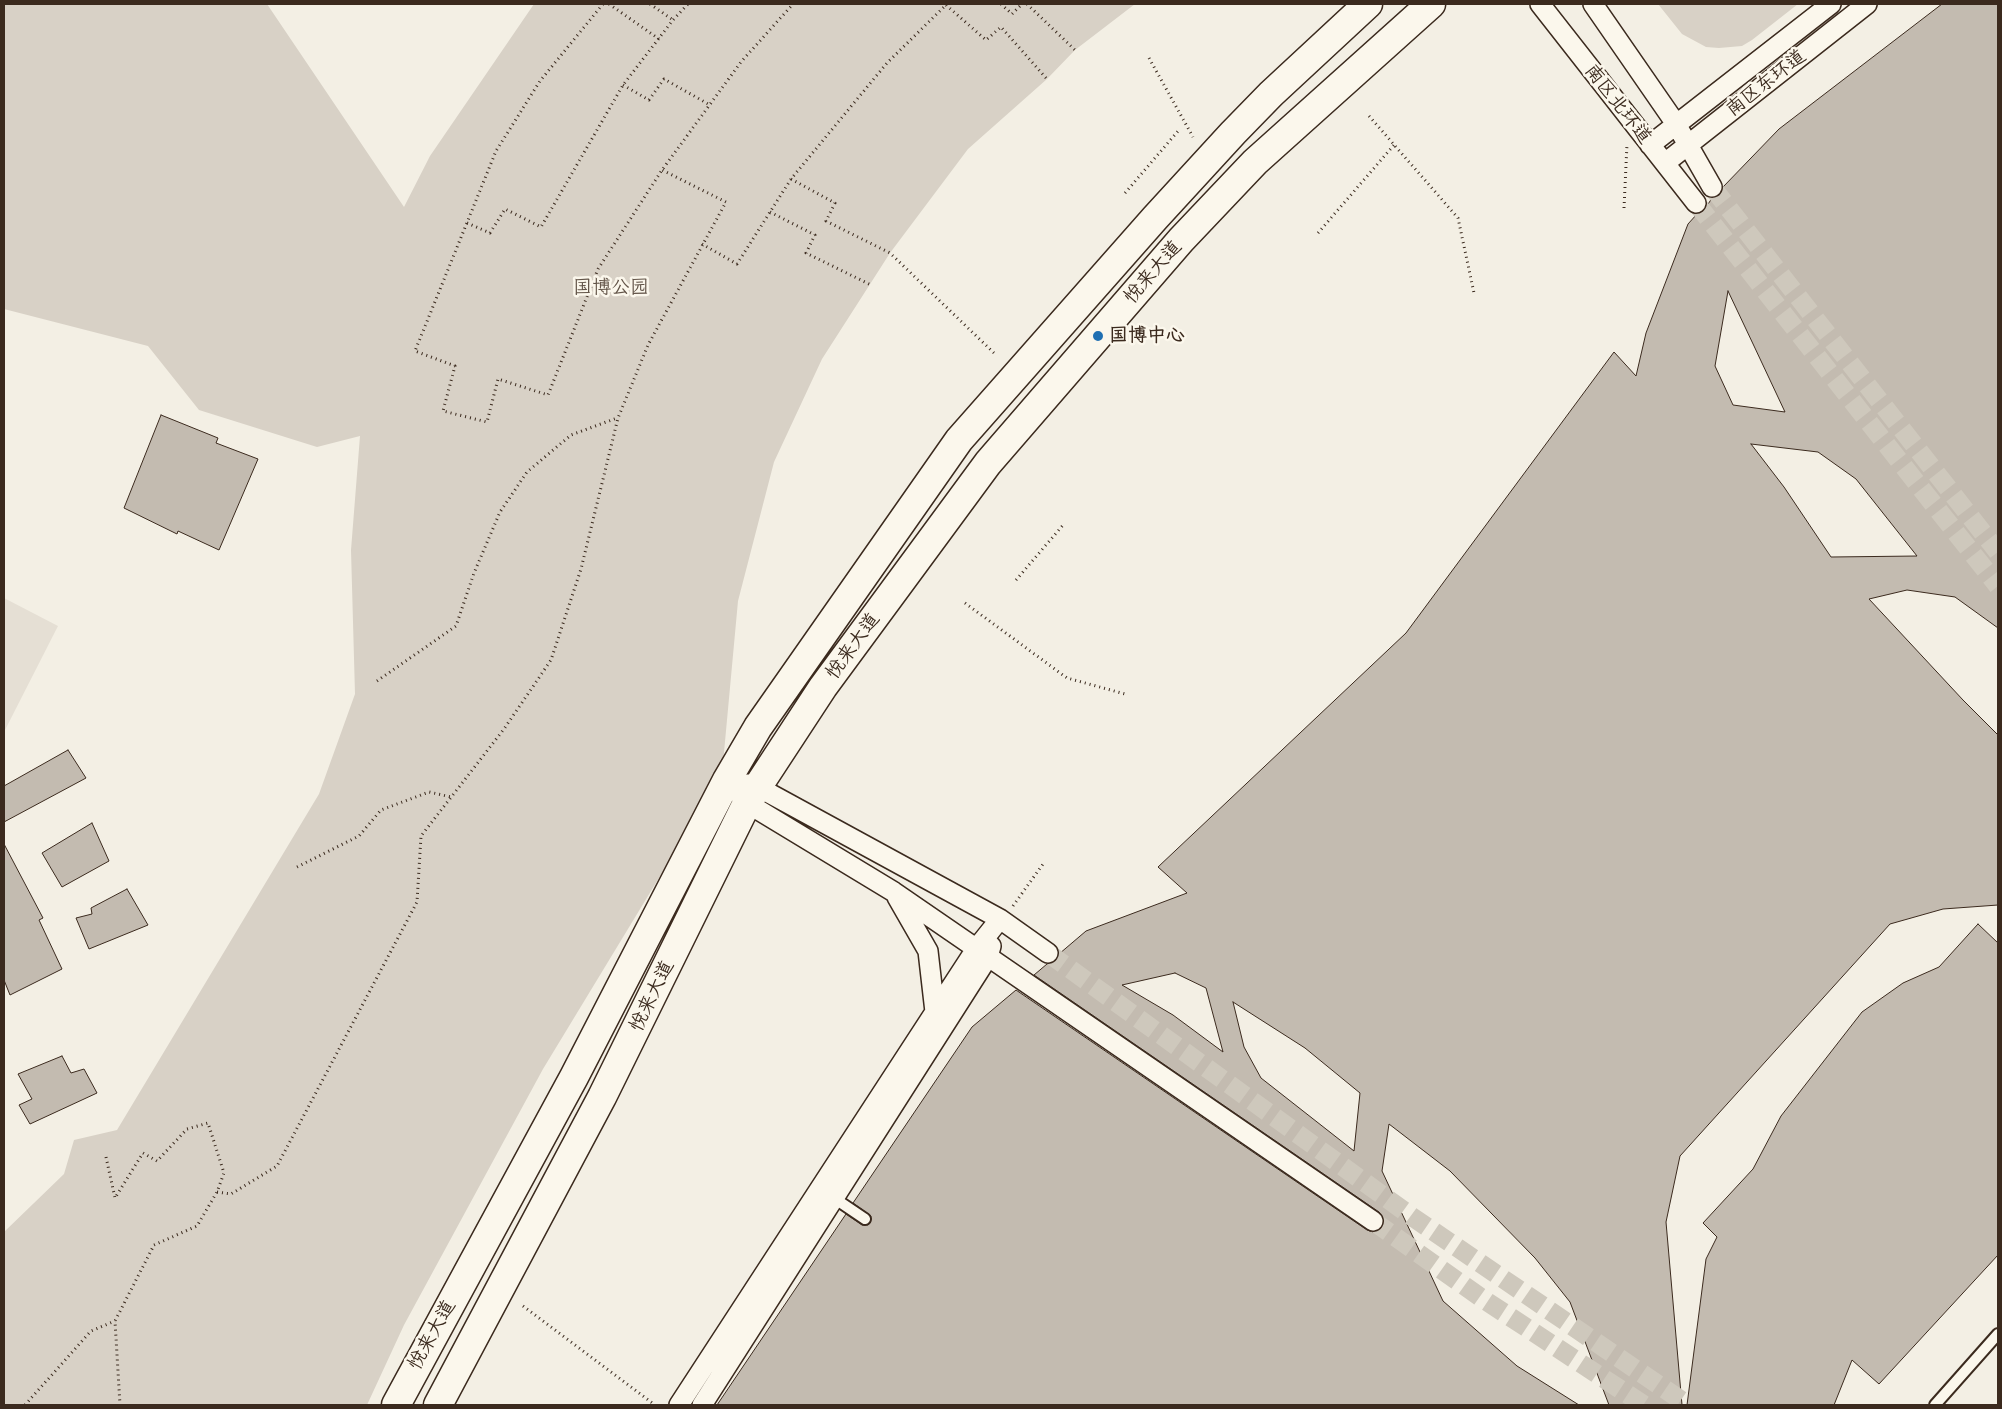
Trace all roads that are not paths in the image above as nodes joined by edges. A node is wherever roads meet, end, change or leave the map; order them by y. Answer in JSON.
{"nodes":[{"id":1,"x":1368,"y":4,"type":"edge"},
{"id":2,"x":1431,"y":4,"type":"edge"},
{"id":3,"x":1540,"y":4,"type":"edge"},
{"id":4,"x":1593,"y":4,"type":"edge"},
{"id":5,"x":1831,"y":4,"type":"edge"},
{"id":6,"x":1867,"y":4,"type":"edge"},
{"id":7,"x":1676,"y":124,"type":"junction"},
{"id":8,"x":1650,"y":145,"type":"junction"},
{"id":9,"x":1688,"y":145,"type":"junction"},
{"id":10,"x":1665,"y":163,"type":"junction"},
{"id":11,"x":1712,"y":187,"type":"tunnel mouth"},
{"id":12,"x":1696,"y":203,"type":"tunnel mouth"},
{"id":13,"x":727,"y":780,"type":"junction"},
{"id":14,"x":752,"y":795,"type":"junction"},
{"id":15,"x":894,"y":892,"type":"junction"},
{"id":16,"x":1006,"y":912,"type":"junction"},
{"id":17,"x":982,"y":953,"type":"junction"},
{"id":18,"x":1048,"y":953,"type":"tunnel mouth"},
{"id":19,"x":935,"y":1012,"type":"junction"},
{"id":20,"x":827,"y":1194,"type":"junction"},
{"id":21,"x":865,"y":1219,"type":"dead end"},
{"id":22,"x":1373,"y":1221,"type":"tunnel mouth"},
{"id":23,"x":1998,"y":1334,"type":"edge"},
{"id":24,"x":396,"y":1405,"type":"edge"},
{"id":25,"x":438,"y":1405,"type":"edge"},
{"id":26,"x":678,"y":1405,"type":"edge"},
{"id":27,"x":702,"y":1405,"type":"edge"},
{"id":28,"x":1935,"y":1405,"type":"edge"}],
"edges":[{"from":1,"to":13,"type":"main road","name":"悦来大道"},
{"from":2,"to":14,"type":"main road","name":"悦来大道"},
{"from":3,"to":8,"type":"street","name":"南区北环道"},
{"from":4,"to":7,"type":"street","name":"南区北环道"},
{"from":5,"to":7,"type":"street","name":"南区东环道"},
{"from":6,"to":9,"type":"street","name":"南区东环道"},
{"from":7,"to":8,"type":"street","name":"南区东环道"},
{"from":7,"to":9,"type":"street","name":"南区北环道"},
{"from":8,"to":10,"type":"street","name":"南区北环道"},
{"from":9,"to":10,"type":"street","name":"南区东环道"},
{"from":9,"to":11,"type":"street","name":"南区北环道"},
{"from":10,"to":12,"type":"street","name":"南区北环道"},
{"from":13,"to":14,"type":"street"},
{"from":13,"to":24,"type":"main road","name":"悦来大道"},
{"from":14,"to":15,"type":"street"},
{"from":14,"to":16,"type":"street"},
{"from":14,"to":25,"type":"main road","name":"悦来大道"},
{"from":15,"to":17,"type":"street"},
{"from":15,"to":19,"type":"street"},
{"from":16,"to":17,"type":"street"},
{"from":16,"to":18,"type":"street"},
{"from":17,"to":19,"type":"street"},
{"from":17,"to":20,"type":"street"},
{"from":17,"to":22,"type":"street"},
{"from":19,"to":20,"type":"street"},
{"from":20,"to":21,"type":"lane"},
{"from":20,"to":26,"type":"street"},
{"from":20,"to":27,"type":"street"},
{"from":23,"to":28,"type":"lane"}]}
